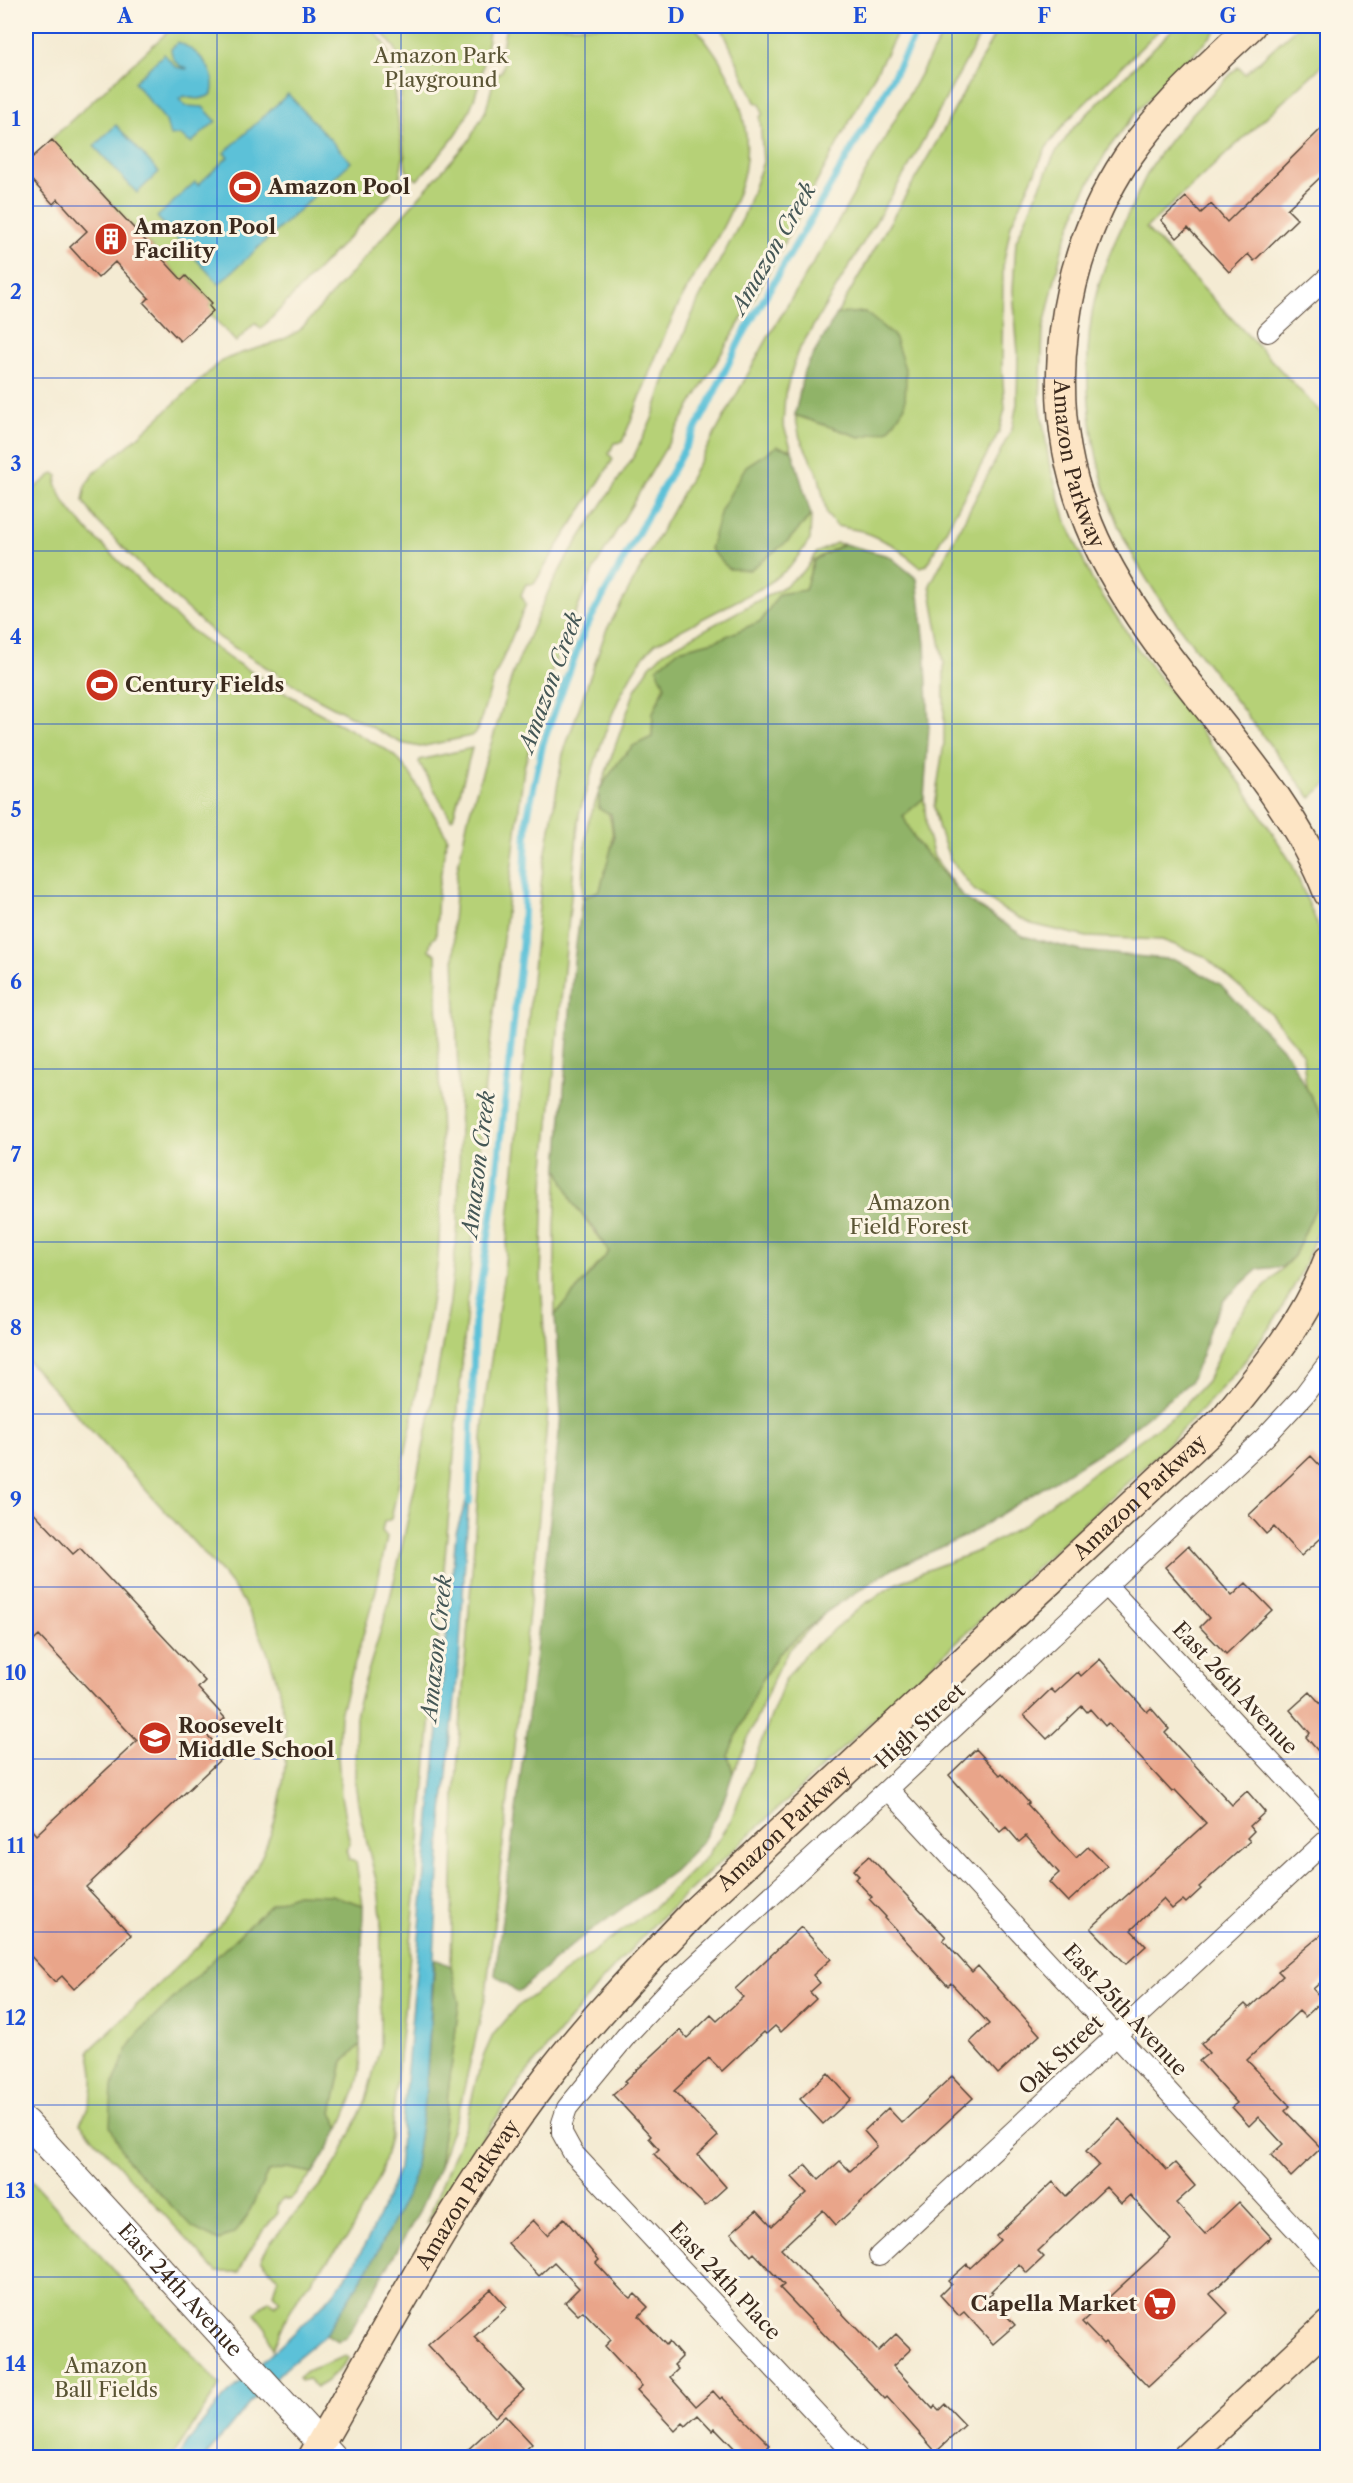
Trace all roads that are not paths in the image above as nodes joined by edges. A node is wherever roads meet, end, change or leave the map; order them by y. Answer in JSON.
{"nodes":[{"id":1,"x":1251,"y":26,"type":"edge"},
{"id":2,"x":1328,"y":277,"type":"edge"},
{"id":3,"x":1268,"y":332,"type":"dead end"},
{"id":4,"x":1328,"y":893,"type":"edge"},
{"id":5,"x":1326,"y":1266,"type":"edge"},
{"id":6,"x":1328,"y":1363,"type":"edge"},
{"id":7,"x":1107,"y":1586,"type":"junction"},
{"id":8,"x":888,"y":1789,"type":"junction"},
{"id":9,"x":1328,"y":1823,"type":"edge"},
{"id":10,"x":1328,"y":1839,"type":"edge"},
{"id":11,"x":1117,"y":2036,"type":"junction"},
{"id":12,"x":26,"y":2122,"type":"edge"},
{"id":13,"x":562,"y":2133,"type":"joint"},
{"id":14,"x":879,"y":2256,"type":"dead end"},
{"id":15,"x":1328,"y":2264,"type":"edge"},
{"id":16,"x":1328,"y":2325,"type":"edge"},
{"id":17,"x":322,"y":2453,"type":"edge"},
{"id":18,"x":858,"y":2457,"type":"edge"},
{"id":19,"x":1186,"y":2457,"type":"edge"}],
"edges":[{"from":1,"to":4,"type":"main road","name":"Amazon Parkway"},
{"from":2,"to":3,"type":"street"},
{"from":5,"to":17,"type":"main road","name":"Amazon Parkway"},
{"from":6,"to":7,"type":"street","name":"High Street"},
{"from":7,"to":8,"type":"street","name":"High Street"},
{"from":7,"to":9,"type":"street","name":"East 26th Avenue"},
{"from":8,"to":11,"type":"street","name":"East 25th Avenue"},
{"from":8,"to":13,"type":"street","name":"High Street"},
{"from":10,"to":11,"type":"street","name":"Oak Street"},
{"from":11,"to":14,"type":"street","name":"Oak Street"},
{"from":11,"to":15,"type":"street","name":"East 25th Avenue"},
{"from":12,"to":17,"type":"street","name":"East 24th Avenue"},
{"from":13,"to":18,"type":"street","name":"East 24th Place"},
{"from":16,"to":19,"type":"main road"}]}
